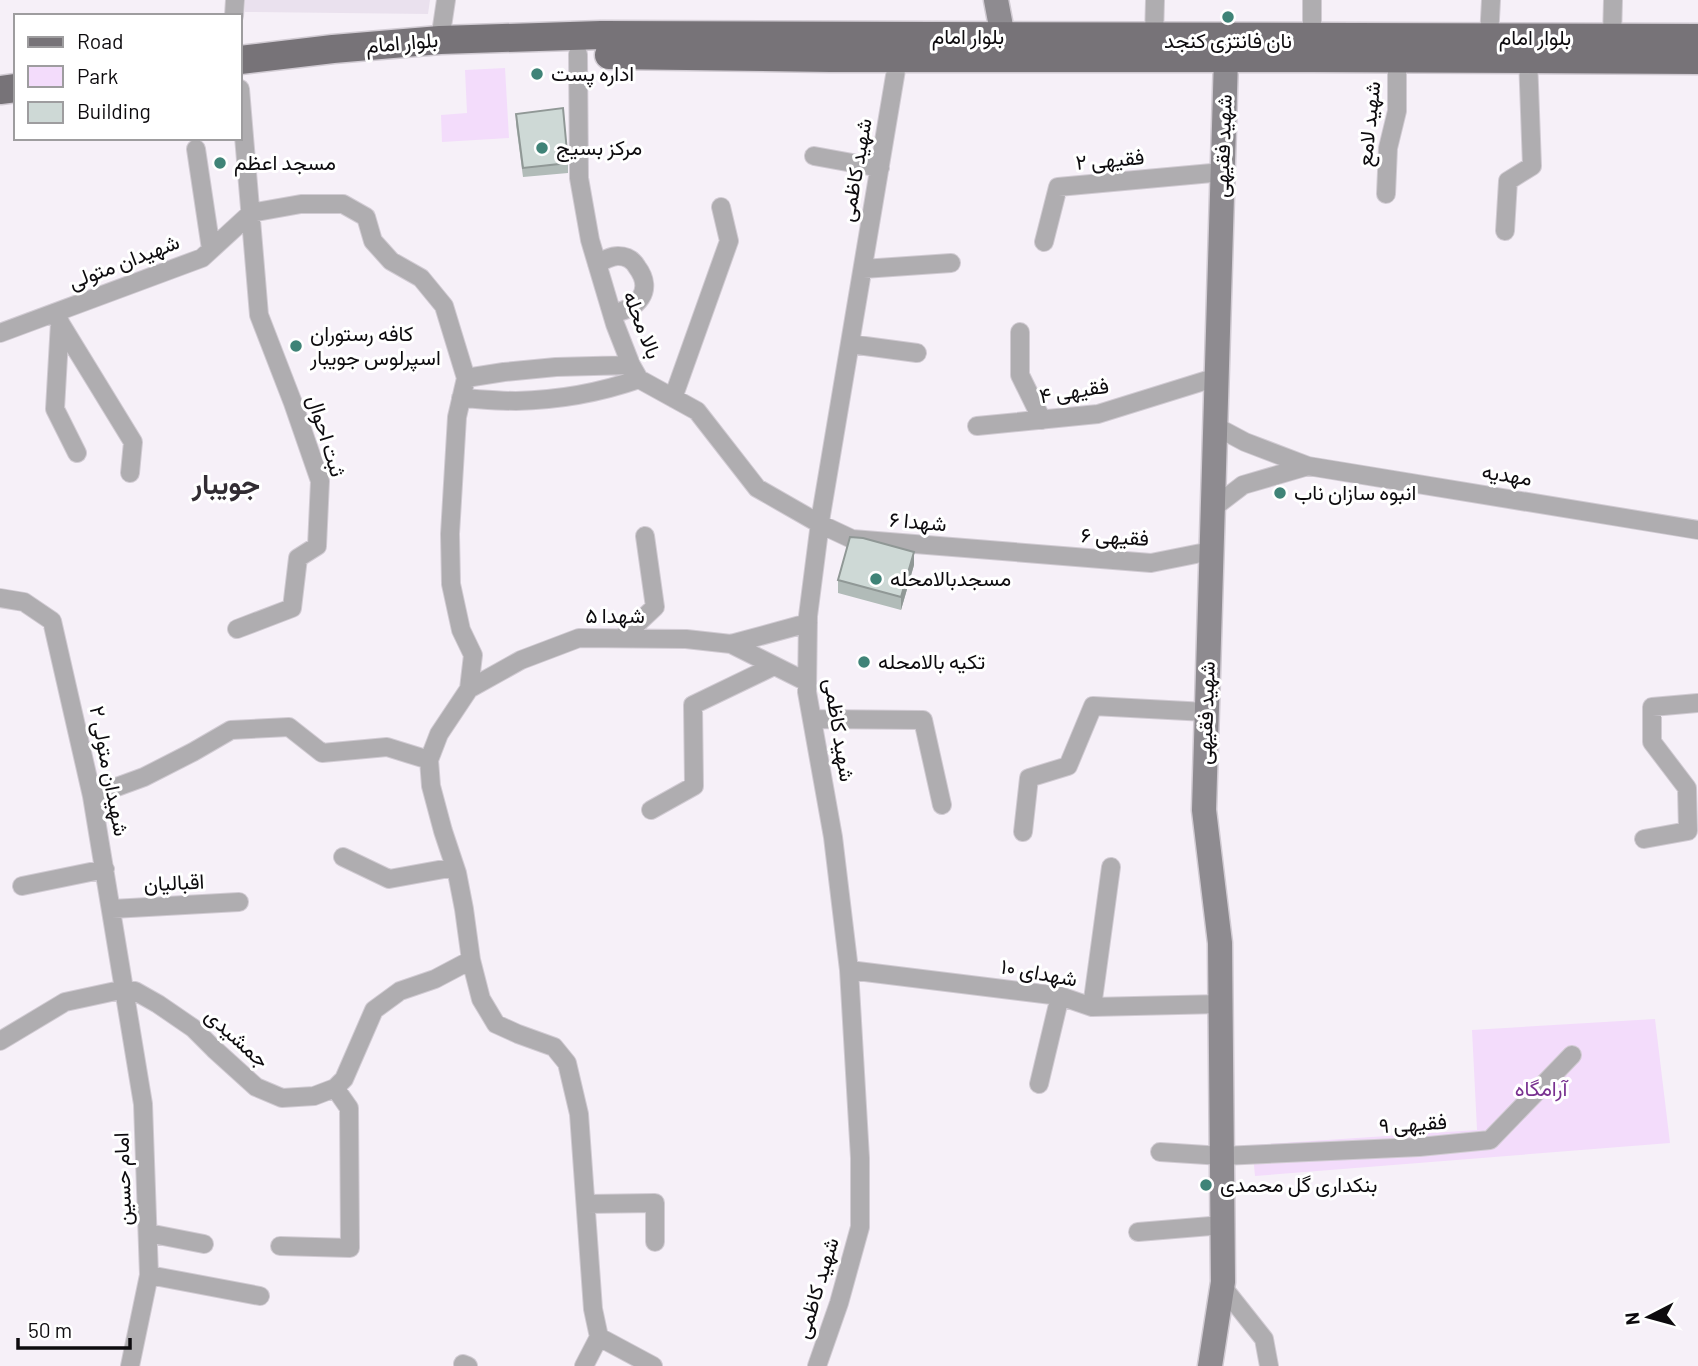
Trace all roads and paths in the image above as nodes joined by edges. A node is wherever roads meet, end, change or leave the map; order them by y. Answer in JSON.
{"nodes":[{"id":1,"x":446,"y":0,"type":"edge"},
{"id":2,"x":996,"y":0,"type":"edge"},
{"id":3,"x":1155,"y":0,"type":"edge"},
{"id":4,"x":1312,"y":0,"type":"edge"},
{"id":5,"x":1491,"y":0,"type":"edge"},
{"id":6,"x":1613,"y":0,"type":"edge"},
{"id":7,"x":1154,"y":37,"type":"junction"},
{"id":8,"x":1312,"y":37,"type":"junction"},
{"id":9,"x":1489,"y":38,"type":"junction"},
{"id":10,"x":1612,"y":38,"type":"junction"},
{"id":11,"x":1698,"y":38,"type":"edge"},
{"id":12,"x":441,"y":47,"type":"junction"},
{"id":13,"x":1227,"y":47,"type":"junction"},
{"id":14,"x":1003,"y":48,"type":"junction"},
{"id":15,"x":578,"y":54,"type":"junction"},
{"id":16,"x":898,"y":58,"type":"junction"},
{"id":17,"x":1397,"y":58,"type":"junction"},
{"id":18,"x":1528,"y":58,"type":"junction"},
{"id":19,"x":1698,"y":60,"type":"edge"},
{"id":20,"x":242,"y":61,"type":"edge"},
{"id":21,"x":242,"y":75,"type":"edge"},
{"id":22,"x":242,"y":112,"type":"edge"},
{"id":23,"x":196,"y":149,"type":"dead end"},
{"id":24,"x":814,"y":156,"type":"dead end"},
{"id":25,"x":880,"y":168,"type":"junction"},
{"id":26,"x":1223,"y":172,"type":"junction"},
{"id":27,"x":1386,"y":194,"type":"dead end"},
{"id":28,"x":721,"y":207,"type":"dead end"},
{"id":29,"x":251,"y":213,"type":"junction"},
{"id":30,"x":1505,"y":231,"type":"dead end"},
{"id":31,"x":1044,"y":242,"type":"dead end"},
{"id":32,"x":211,"y":249,"type":"junction"},
{"id":33,"x":597,"y":264,"type":"junction"},
{"id":34,"x":951,"y":264,"type":"dead end"},
{"id":35,"x":863,"y":269,"type":"junction"},
{"id":36,"x":612,"y":313,"type":"junction"},
{"id":37,"x":57,"y":317,"type":"junction"},
{"id":38,"x":1020,"y":332,"type":"dead end"},
{"id":39,"x":0,"y":333,"type":"edge"},
{"id":40,"x":850,"y":344,"type":"junction"},
{"id":41,"x":917,"y":353,"type":"dead end"},
{"id":42,"x":635,"y":372,"type":"junction"},
{"id":43,"x":1217,"y":377,"type":"junction"},
{"id":44,"x":466,"y":378,"type":"junction"},
{"id":45,"x":461,"y":398,"type":"junction"},
{"id":46,"x":673,"y":398,"type":"junction"},
{"id":47,"x":1042,"y":420,"type":"junction"},
{"id":48,"x":977,"y":426,"type":"dead end"},
{"id":49,"x":1215,"y":426,"type":"junction"},
{"id":50,"x":77,"y":453,"type":"dead end"},
{"id":51,"x":1308,"y":466,"type":"junction"},
{"id":52,"x":130,"y":473,"type":"dead end"},
{"id":53,"x":1213,"y":508,"type":"junction"},
{"id":54,"x":820,"y":524,"type":"junction"},
{"id":55,"x":1698,"y":530,"type":"edge"},
{"id":56,"x":645,"y":536,"type":"dead end"},
{"id":57,"x":1211,"y":551,"type":"junction"},
{"id":58,"x":1015,"y":553,"type":"joint"},
{"id":59,"x":0,"y":598,"type":"edge"},
{"id":60,"x":808,"y":623,"type":"junction"},
{"id":61,"x":237,"y":629,"type":"dead end"},
{"id":62,"x":622,"y":638,"type":"junction"},
{"id":63,"x":731,"y":644,"type":"junction"},
{"id":64,"x":775,"y":666,"type":"junction"},
{"id":65,"x":807,"y":682,"type":"junction"},
{"id":66,"x":469,"y":689,"type":"junction"},
{"id":67,"x":1698,"y":703,"type":"edge"},
{"id":68,"x":1206,"y":712,"type":"junction"},
{"id":69,"x":812,"y":719,"type":"junction"},
{"id":70,"x":429,"y":760,"type":"junction"},
{"id":71,"x":92,"y":796,"type":"junction"},
{"id":72,"x":942,"y":804,"type":"dead end"},
{"id":73,"x":651,"y":810,"type":"dead end"},
{"id":74,"x":1023,"y":832,"type":"dead end"},
{"id":75,"x":1644,"y":839,"type":"dead end"},
{"id":76,"x":343,"y":858,"type":"dead end"},
{"id":77,"x":455,"y":867,"type":"junction"},
{"id":78,"x":1111,"y":867,"type":"dead end"},
{"id":79,"x":105,"y":869,"type":"junction"},
{"id":80,"x":22,"y":886,"type":"dead end"},
{"id":81,"x":239,"y":902,"type":"dead end"},
{"id":82,"x":111,"y":909,"type":"junction"},
{"id":83,"x":471,"y":960,"type":"junction"},
{"id":84,"x":849,"y":970,"type":"junction"},
{"id":85,"x":125,"y":989,"type":"junction"},
{"id":86,"x":1060,"y":996,"type":"junction"},
{"id":87,"x":1221,"y":1004,"type":"junction"},
{"id":88,"x":1092,"y":1007,"type":"junction"},
{"id":89,"x":0,"y":1041,"type":"edge"},
{"id":90,"x":1572,"y":1055,"type":"dead end"},
{"id":91,"x":1039,"y":1084,"type":"dead end"},
{"id":92,"x":335,"y":1088,"type":"junction"},
{"id":93,"x":1160,"y":1152,"type":"dead end"},
{"id":94,"x":1222,"y":1156,"type":"junction"},
{"id":95,"x":586,"y":1204,"type":"junction"},
{"id":96,"x":1223,"y":1225,"type":"junction"},
{"id":97,"x":1138,"y":1232,"type":"dead end"},
{"id":98,"x":148,"y":1233,"type":"junction"},
{"id":99,"x":655,"y":1242,"type":"dead end"},
{"id":100,"x":204,"y":1244,"type":"dead end"},
{"id":101,"x":280,"y":1246,"type":"dead end"},
{"id":102,"x":149,"y":1275,"type":"junction"},
{"id":103,"x":1222,"y":1286,"type":"junction"},
{"id":104,"x":260,"y":1296,"type":"dead end"},
{"id":105,"x":599,"y":1337,"type":"junction"},
{"id":106,"x":130,"y":1366,"type":"edge"},
{"id":107,"x":584,"y":1366,"type":"edge"},
{"id":108,"x":653,"y":1366,"type":"edge"},
{"id":109,"x":817,"y":1366,"type":"edge"},
{"id":110,"x":1210,"y":1366,"type":"edge"},
{"id":111,"x":1269,"y":1366,"type":"edge"}],
"edges":[{"from":1,"to":12,"type":"street"},
{"from":2,"to":14,"type":"main road"},
{"from":3,"to":7,"type":"street"},
{"from":4,"to":8,"type":"street"},
{"from":5,"to":9,"type":"street"},
{"from":6,"to":10,"type":"street"},
{"from":7,"to":13,"type":"main road","name":"بلوار امام"},
{"from":7,"to":14,"type":"main road","name":"بلوار امام"},
{"from":8,"to":9,"type":"main road","name":"بلوار امام"},
{"from":8,"to":13,"type":"main road","name":"بلوار امام"},
{"from":9,"to":10,"type":"main road","name":"بلوار امام"},
{"from":10,"to":11,"type":"main road","name":"بلوار امام"},
{"from":12,"to":14,"type":"main road","name":"بلوار امام"},
{"from":12,"to":15,"type":"main road","name":"بلوار امام"},
{"from":12,"to":20,"type":"main road","name":"بلوار امام"},
{"from":12,"to":21,"type":"main road","name":"بلوار امام"},
{"from":13,"to":14,"type":"main road","name":"بلوار امام"},
{"from":13,"to":17,"type":"main road","name":"بلوار امام"},
{"from":13,"to":26,"type":"main road","name":"شهید فقیهی"},
{"from":14,"to":16,"type":"main road","name":"بلوار امام"},
{"from":15,"to":16,"type":"main road","name":"بلوار امام"},
{"from":15,"to":33,"type":"street","name":"بالا محله"},
{"from":16,"to":25,"type":"street","name":"شهید کاظمی"},
{"from":17,"to":18,"type":"main road","name":"بلوار امام"},
{"from":17,"to":27,"type":"street","name":"شهید لامع"},
{"from":18,"to":19,"type":"main road","name":"بلوار امام"},
{"from":18,"to":30,"type":"street"},
{"from":22,"to":29,"type":"street"},
{"from":23,"to":32,"type":"street"},
{"from":24,"to":25,"type":"street"},
{"from":25,"to":35,"type":"street","name":"شهید کاظمی"},
{"from":26,"to":31,"type":"street","name":"فقیهی ۲"},
{"from":26,"to":43,"type":"main road","name":"شهید فقیهی"},
{"from":28,"to":46,"type":"street"},
{"from":29,"to":32,"type":"street","name":"شهیدان متولی"},
{"from":29,"to":44,"type":"street"},
{"from":29,"to":61,"type":"street","name":"ثبت احوال"},
{"from":32,"to":37,"type":"street","name":"شهیدان متولی"},
{"from":33,"to":36,"type":"street","name":"بالا محله"},
{"from":33,"to":36,"type":"street"},
{"from":34,"to":35,"type":"street"},
{"from":35,"to":40,"type":"street","name":"شهید کاظمی"},
{"from":36,"to":42,"type":"street","name":"بالا محله"},
{"from":37,"to":39,"type":"street","name":"شهیدان متولی"},
{"from":37,"to":50,"type":"street"},
{"from":37,"to":52,"type":"street"},
{"from":38,"to":47,"type":"street"},
{"from":40,"to":41,"type":"street"},
{"from":40,"to":54,"type":"street","name":"شهید کاظمی"},
{"from":42,"to":44,"type":"street"},
{"from":42,"to":45,"type":"street"},
{"from":42,"to":46,"type":"street","name":"بالا محله"},
{"from":43,"to":47,"type":"street","name":"فقیهی ۴"},
{"from":43,"to":49,"type":"main road","name":"شهید فقیهی"},
{"from":44,"to":45,"type":"street"},
{"from":45,"to":66,"type":"street"},
{"from":46,"to":54,"type":"street","name":"بالا محله"},
{"from":47,"to":48,"type":"street","name":"فقیهی ۴"},
{"from":49,"to":51,"type":"street"},
{"from":49,"to":53,"type":"main road","name":"شهید فقیهی"},
{"from":51,"to":53,"type":"street"},
{"from":51,"to":55,"type":"street","name":"مهدیه"},
{"from":53,"to":57,"type":"main road","name":"شهید فقیهی"},
{"from":54,"to":58,"type":"street","name":"شهدا ۶"},
{"from":54,"to":60,"type":"street","name":"شهید کاظمی"},
{"from":56,"to":62,"type":"street"},
{"from":57,"to":58,"type":"street","name":"فقیهی ۶"},
{"from":57,"to":68,"type":"main road","name":"شهید فقیهی"},
{"from":59,"to":71,"type":"street","name":"شهیدان متولی ۲"},
{"from":60,"to":63,"type":"street","name":"شهدا ۵"},
{"from":60,"to":65,"type":"street","name":"شهید کاظمی"},
{"from":62,"to":63,"type":"street","name":"شهدا ۵"},
{"from":62,"to":66,"type":"street","name":"شهدا ۵"},
{"from":63,"to":64,"type":"street","name":"شهدا ۵"},
{"from":64,"to":65,"type":"street","name":"شهدا ۵"},
{"from":64,"to":73,"type":"street"},
{"from":65,"to":69,"type":"street","name":"شهید کاظمی"},
{"from":66,"to":70,"type":"street"},
{"from":67,"to":75,"type":"street"},
{"from":68,"to":74,"type":"street"},
{"from":68,"to":87,"type":"main road","name":"شهید فقیهی"},
{"from":69,"to":72,"type":"street"},
{"from":69,"to":84,"type":"street","name":"شهید کاظمی"},
{"from":70,"to":71,"type":"street"},
{"from":70,"to":77,"type":"street"},
{"from":71,"to":79,"type":"street","name":"شهیدان متولی ۲"},
{"from":76,"to":77,"type":"street"},
{"from":77,"to":83,"type":"street"},
{"from":78,"to":88,"type":"street"},
{"from":79,"to":80,"type":"street"},
{"from":79,"to":82,"type":"street","name":"شهیدان متولی ۲"},
{"from":81,"to":82,"type":"street","name":"اقبالیان"},
{"from":82,"to":85,"type":"street","name":"شهیدان متولی ۲"},
{"from":83,"to":92,"type":"street"},
{"from":83,"to":95,"type":"street"},
{"from":84,"to":86,"type":"street","name":"شهدای ۱۰"},
{"from":84,"to":109,"type":"street","name":"شهید کاظمی"},
{"from":85,"to":89,"type":"street"},
{"from":85,"to":92,"type":"street","name":"جمشیدی"},
{"from":85,"to":98,"type":"street","name":"امام حسین"},
{"from":86,"to":88,"type":"street","name":"شهدای ۱۰"},
{"from":86,"to":91,"type":"street"},
{"from":87,"to":88,"type":"street","name":"شهدای ۱۰"},
{"from":87,"to":94,"type":"main road","name":"شهید فقیهی"},
{"from":90,"to":94,"type":"street","name":"فقیهی ۹"},
{"from":92,"to":101,"type":"street"},
{"from":93,"to":94,"type":"street","name":"فقیهی ۹"},
{"from":94,"to":96,"type":"main road","name":"شهید فقیهی"},
{"from":95,"to":99,"type":"street"},
{"from":95,"to":105,"type":"street"},
{"from":96,"to":97,"type":"street"},
{"from":96,"to":103,"type":"main road","name":"شهید فقیهی"},
{"from":98,"to":100,"type":"street"},
{"from":98,"to":102,"type":"street","name":"امام حسین"},
{"from":102,"to":104,"type":"street"},
{"from":102,"to":106,"type":"street","name":"امام حسین"},
{"from":103,"to":110,"type":"main road","name":"شهید فقیهی"},
{"from":103,"to":111,"type":"street"},
{"from":105,"to":107,"type":"street"},
{"from":105,"to":108,"type":"street"}]}
